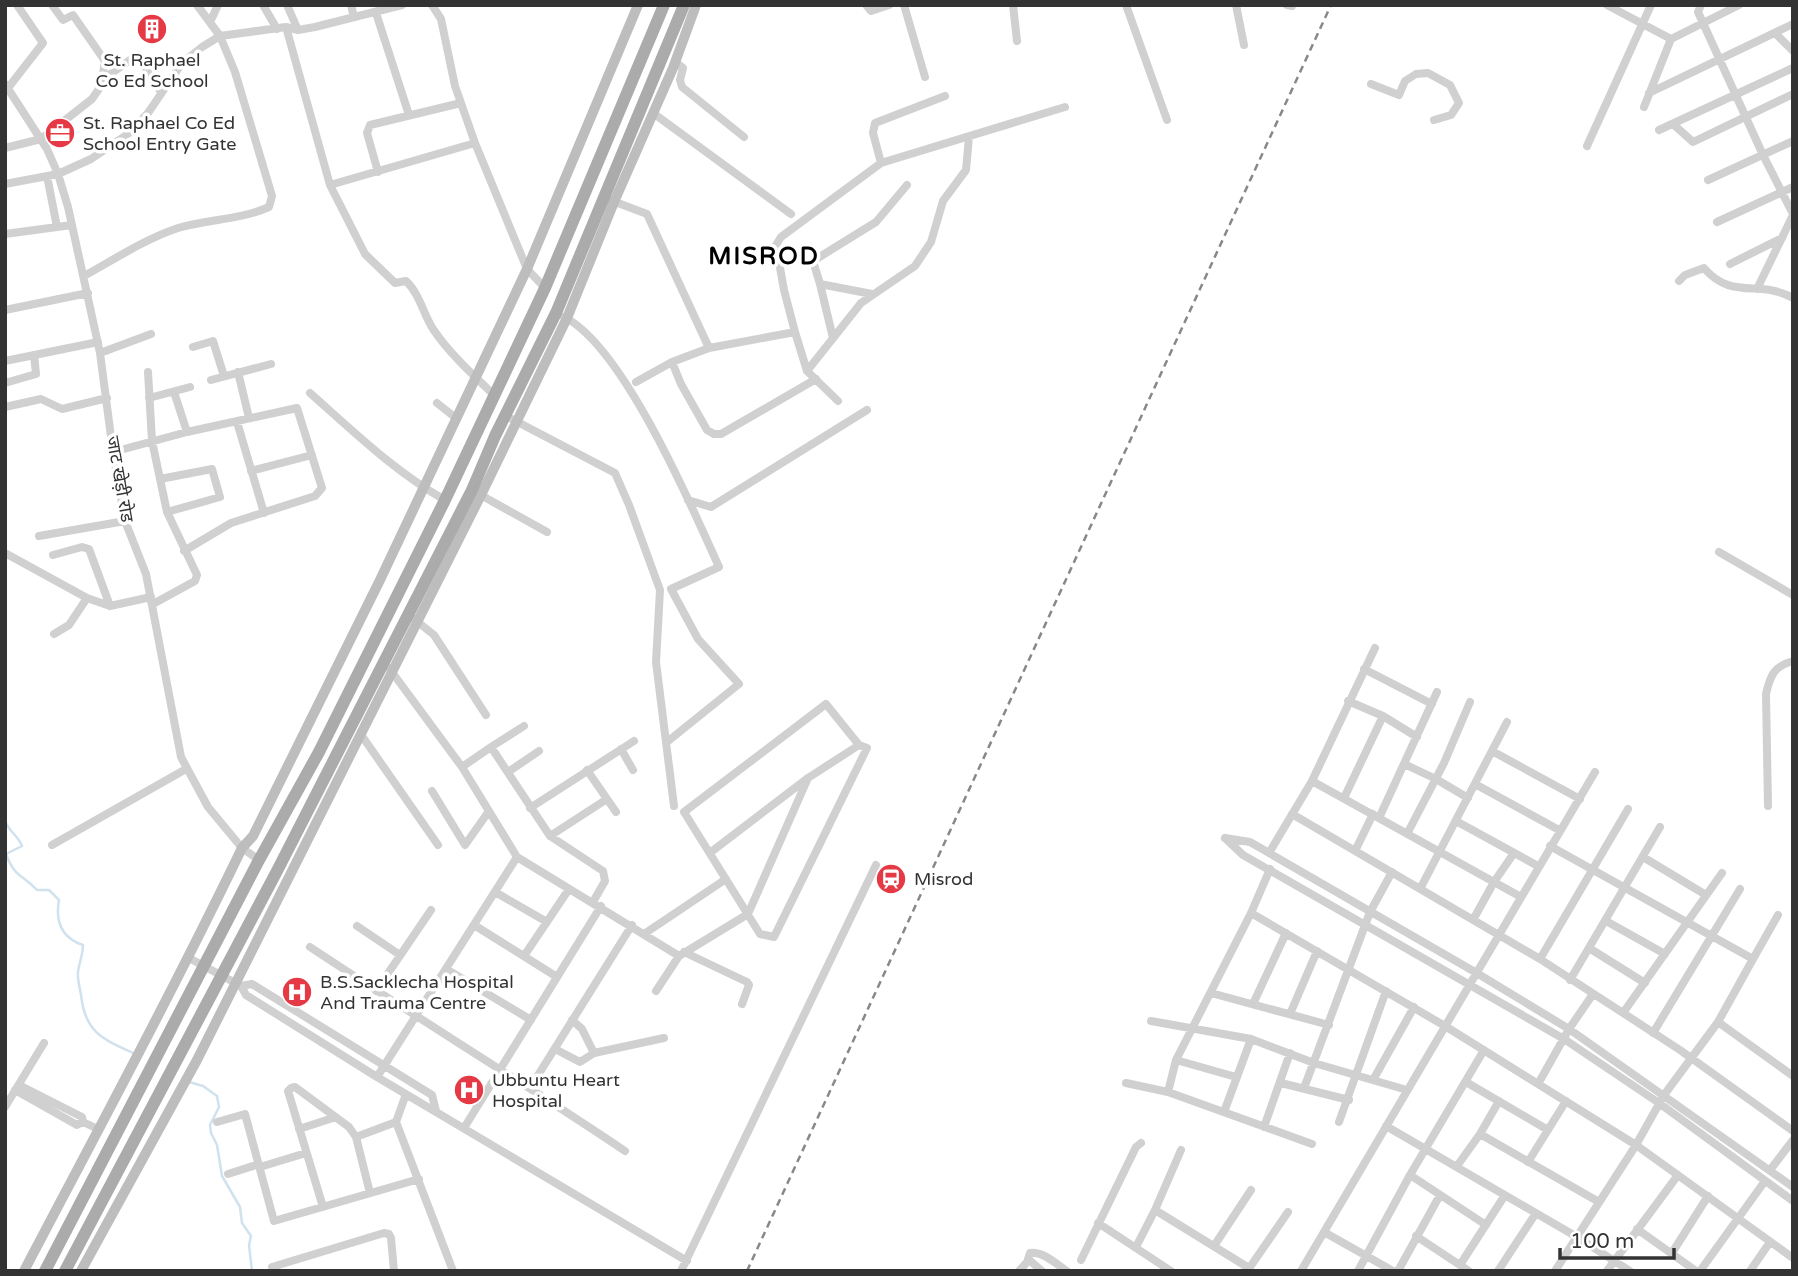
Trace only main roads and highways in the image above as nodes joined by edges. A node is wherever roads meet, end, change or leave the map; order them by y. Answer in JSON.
{"nodes":[{"id":1,"x":664,"y":5,"type":"edge"},
{"id":2,"x":684,"y":5,"type":"edge"},
{"id":3,"x":657,"y":71,"type":"junction"},
{"id":4,"x":669,"y":77,"type":"road end"},
{"id":5,"x":45,"y":1271,"type":"edge"},
{"id":6,"x":65,"y":1271,"type":"edge"}],
"edges":[{"from":1,"to":5,"type":"main road"},
{"from":2,"to":3,"type":"main road"},
{"from":3,"to":4,"type":"main road"},
{"from":3,"to":6,"type":"main road"}]}
